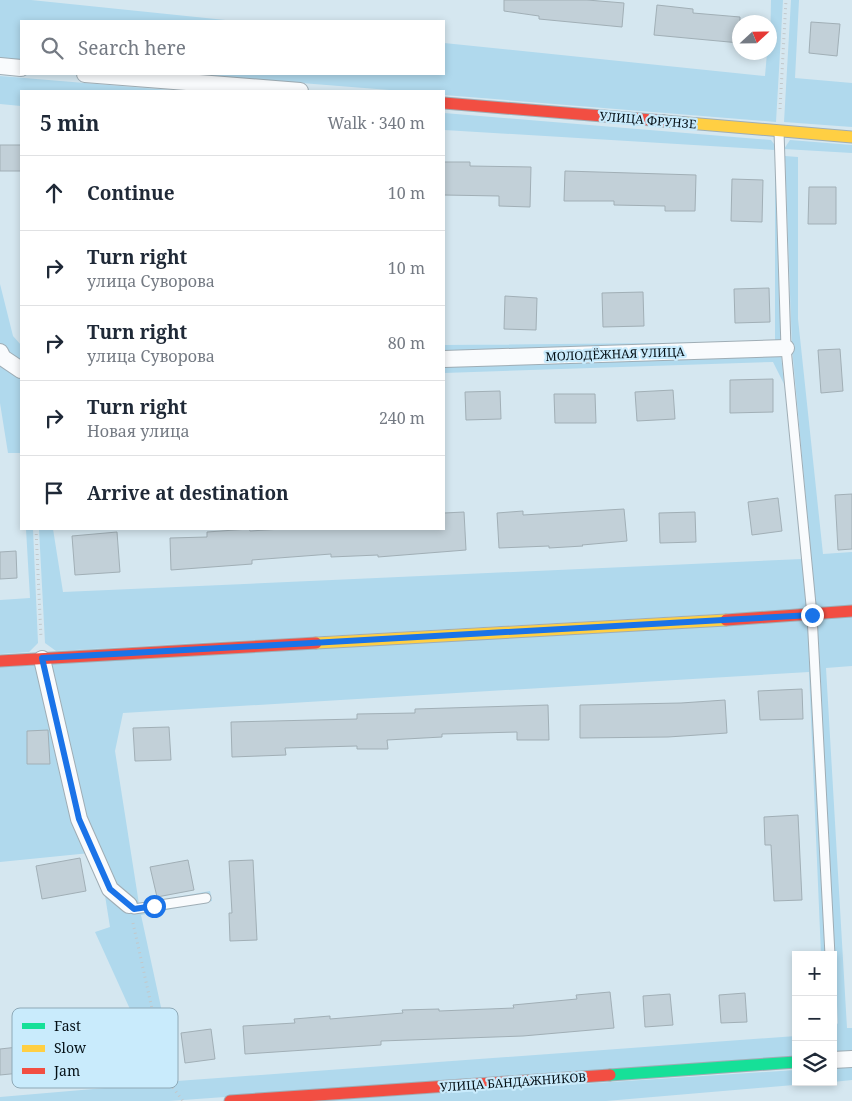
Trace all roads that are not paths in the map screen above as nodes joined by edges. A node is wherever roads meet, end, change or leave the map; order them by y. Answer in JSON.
{"nodes":[{"id":1,"x":0,"y":66,"type":"edge"},
{"id":2,"x":20,"y":68,"type":"edge"},
{"id":3,"x":98,"y":75,"type":"edge"},
{"id":4,"x":287,"y":90,"type":"edge"},
{"id":5,"x":445,"y":103,"type":"edge"},
{"id":6,"x":779,"y":131,"type":"junction"},
{"id":7,"x":852,"y":137,"type":"edge"},
{"id":8,"x":786,"y":348,"type":"junction"},
{"id":9,"x":0,"y":352,"type":"edge"},
{"id":10,"x":445,"y":359,"type":"edge"},
{"id":11,"x":20,"y":369,"type":"edge"},
{"id":12,"x":852,"y":611,"type":"edge"},
{"id":13,"x":812,"y":615,"type":"junction"},
{"id":14,"x":42,"y":658,"type":"junction"},
{"id":15,"x":0,"y":661,"type":"edge"},
{"id":16,"x":206,"y":898,"type":"dead end"},
{"id":17,"x":129,"y":905,"type":"joint"},
{"id":18,"x":830,"y":951,"type":"edge"},
{"id":19,"x":837,"y":1060,"type":"edge"},
{"id":20,"x":852,"y":1060,"type":"edge"},
{"id":21,"x":792,"y":1062,"type":"edge"},
{"id":22,"x":230,"y":1101,"type":"edge"}],
"edges":[{"from":1,"to":2,"type":"street"},
{"from":3,"to":4,"type":"street"},
{"from":5,"to":6,"type":"street","name":"УЛИЦА ФРУНЗЕ"},
{"from":6,"to":7,"type":"street","name":"УЛИЦА ФРУНЗЕ"},
{"from":6,"to":8,"type":"lane"},
{"from":8,"to":10,"type":"street","name":"МОЛОДЁЖНАЯ УЛИЦА"},
{"from":8,"to":13,"type":"lane"},
{"from":9,"to":11,"type":"street"},
{"from":12,"to":13,"type":"street"},
{"from":13,"to":14,"type":"street"},
{"from":13,"to":18,"type":"lane"},
{"from":14,"to":15,"type":"street"},
{"from":14,"to":17,"type":"street"},
{"from":16,"to":17,"type":"lane"},
{"from":19,"to":20,"type":"street"},
{"from":21,"to":22,"type":"street","name":"УЛИЦА БАНДАЖНИКОВ"}]}
